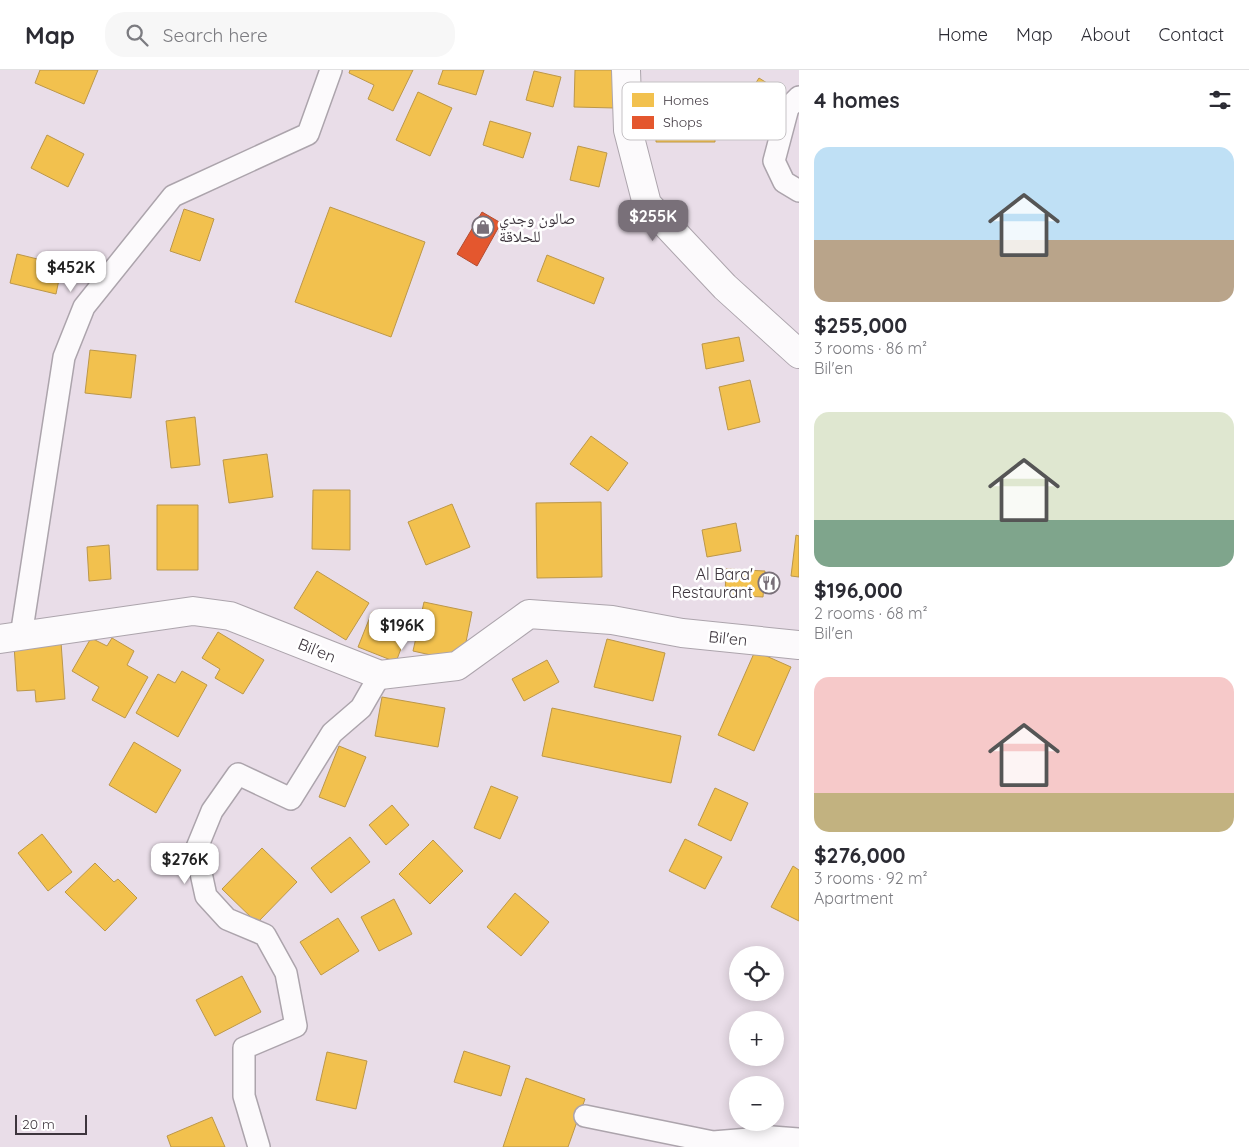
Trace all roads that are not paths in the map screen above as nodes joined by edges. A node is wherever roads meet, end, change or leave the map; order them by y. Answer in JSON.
{"nodes":[{"id":1,"x":331,"y":70,"type":"edge"},
{"id":2,"x":799,"y":96,"type":"edge"},
{"id":3,"x":786,"y":116,"type":"edge"},
{"id":4,"x":631,"y":140,"type":"edge"},
{"id":5,"x":780,"y":140,"type":"edge"},
{"id":6,"x":799,"y":191,"type":"edge"},
{"id":7,"x":799,"y":354,"type":"edge"},
{"id":8,"x":11,"y":638,"type":"edge"},
{"id":9,"x":799,"y":646,"type":"edge"},
{"id":10,"x":380,"y":676,"type":"junction"},
{"id":11,"x":585,"y":1116,"type":"dead end"},
{"id":12,"x":799,"y":1139,"type":"edge"},
{"id":13,"x":259,"y":1147,"type":"edge"}],
"edges":[{"from":1,"to":8,"type":"street"},
{"from":2,"to":3,"type":"street"},
{"from":4,"to":7,"type":"street"},
{"from":5,"to":6,"type":"street"},
{"from":8,"to":10,"type":"street","name":"Bil'en"},
{"from":9,"to":10,"type":"street","name":"Bil'en"},
{"from":10,"to":13,"type":"street"},
{"from":11,"to":12,"type":"street"}]}
